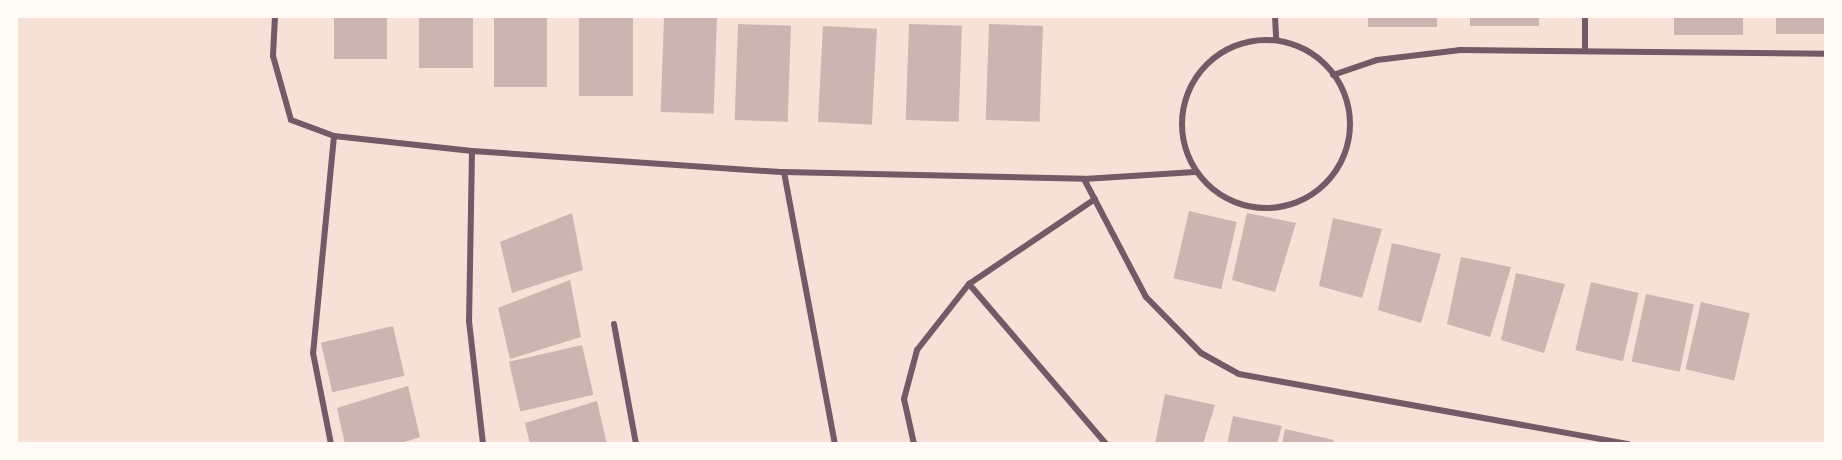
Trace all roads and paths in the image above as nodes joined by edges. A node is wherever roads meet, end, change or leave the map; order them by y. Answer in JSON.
{"nodes":[{"id":1,"x":275,"y":16,"type":"edge"},
{"id":2,"x":1275,"y":16,"type":"edge"},
{"id":3,"x":1585,"y":16,"type":"edge"},
{"id":4,"x":1276,"y":38,"type":"junction"},
{"id":5,"x":1585,"y":51,"type":"junction"},
{"id":6,"x":1826,"y":54,"type":"edge"},
{"id":7,"x":1333,"y":75,"type":"junction"},
{"id":8,"x":334,"y":136,"type":"junction"},
{"id":9,"x":472,"y":151,"type":"junction"},
{"id":10,"x":784,"y":172,"type":"junction"},
{"id":11,"x":1195,"y":172,"type":"junction"},
{"id":12,"x":1084,"y":179,"type":"junction"},
{"id":13,"x":1095,"y":199,"type":"junction"},
{"id":14,"x":969,"y":284,"type":"junction"},
{"id":15,"x":614,"y":324,"type":"dead end"},
{"id":16,"x":331,"y":444,"type":"edge"},
{"id":17,"x":483,"y":444,"type":"edge"},
{"id":18,"x":636,"y":444,"type":"edge"},
{"id":19,"x":835,"y":444,"type":"edge"},
{"id":20,"x":914,"y":444,"type":"edge"},
{"id":21,"x":1106,"y":444,"type":"edge"},
{"id":22,"x":1629,"y":444,"type":"edge"}],
"edges":[{"from":1,"to":8,"type":"street"},
{"from":2,"to":4,"type":"street"},
{"from":3,"to":5,"type":"street"},
{"from":4,"to":7,"type":"street"},
{"from":4,"to":11,"type":"street"},
{"from":5,"to":6,"type":"street"},
{"from":5,"to":7,"type":"street"},
{"from":7,"to":11,"type":"street"},
{"from":8,"to":9,"type":"street"},
{"from":8,"to":16,"type":"street"},
{"from":9,"to":10,"type":"street"},
{"from":9,"to":17,"type":"street"},
{"from":10,"to":12,"type":"street"},
{"from":10,"to":19,"type":"street"},
{"from":11,"to":12,"type":"street"},
{"from":12,"to":13,"type":"street"},
{"from":13,"to":14,"type":"street"},
{"from":13,"to":22,"type":"street"},
{"from":14,"to":20,"type":"street"},
{"from":14,"to":21,"type":"street"},
{"from":15,"to":18,"type":"street"}]}
